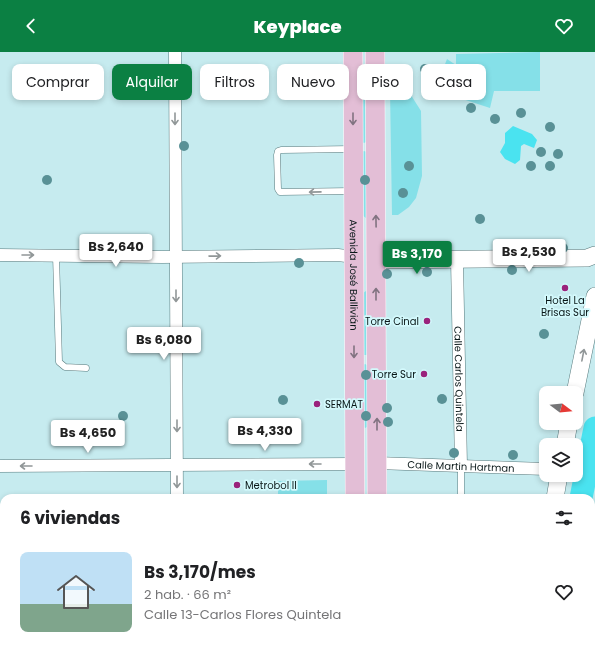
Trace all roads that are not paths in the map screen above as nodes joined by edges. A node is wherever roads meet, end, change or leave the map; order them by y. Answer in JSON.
{"nodes":[{"id":1,"x":175,"y":52,"type":"edge"},
{"id":2,"x":353,"y":52,"type":"edge"},
{"id":3,"x":375,"y":52,"type":"edge"},
{"id":4,"x":353,"y":149,"type":"junction"},
{"id":5,"x":354,"y":191,"type":"junction"},
{"id":6,"x":0,"y":255,"type":"edge"},
{"id":7,"x":56,"y":255,"type":"junction"},
{"id":8,"x":595,"y":255,"type":"edge"},
{"id":9,"x":176,"y":257,"type":"junction"},
{"id":10,"x":354,"y":257,"type":"junction"},
{"id":11,"x":377,"y":260,"type":"junction"},
{"id":12,"x":457,"y":260,"type":"junction"},
{"id":13,"x":595,"y":296,"type":"edge"},
{"id":14,"x":86,"y":368,"type":"dead end"},
{"id":15,"x":576,"y":386,"type":"edge"},
{"id":16,"x":377,"y":463,"type":"junction"},
{"id":17,"x":354,"y":464,"type":"junction"},
{"id":18,"x":177,"y":465,"type":"junction"},
{"id":19,"x":0,"y":466,"type":"edge"},
{"id":20,"x":461,"y":466,"type":"junction"},
{"id":21,"x":539,"y":469,"type":"edge"},
{"id":22,"x":558,"y":482,"type":"edge"},
{"id":23,"x":177,"y":494,"type":"edge"},
{"id":24,"x":354,"y":494,"type":"edge"},
{"id":25,"x":377,"y":494,"type":"edge"},
{"id":26,"x":462,"y":494,"type":"edge"},
{"id":27,"x":556,"y":494,"type":"edge"}],
"edges":[{"from":1,"to":9,"type":"street","one_way":true},
{"from":2,"to":4,"type":"main road","name":"Avenida José Ballivián","one_way":true},
{"from":11,"to":3,"type":"main road","one_way":true},
{"from":4,"to":5,"type":"main road","name":"Avenida José Ballivián"},
{"from":5,"to":4,"type":"lane","one_way":true},
{"from":5,"to":10,"type":"main road","name":"Avenida José Ballivián"},
{"from":6,"to":7,"type":"street","one_way":true},
{"from":7,"to":9,"type":"street"},
{"from":7,"to":14,"type":"lane"},
{"from":8,"to":12,"type":"main road"},
{"from":9,"to":10,"type":"street","one_way":true},
{"from":9,"to":18,"type":"street","one_way":true},
{"from":10,"to":11,"type":"main road"},
{"from":10,"to":17,"type":"main road","name":"Avenida José Ballivián","one_way":true},
{"from":11,"to":12,"type":"main road"},
{"from":16,"to":11,"type":"main road","one_way":true},
{"from":12,"to":20,"type":"street","name":"Calle Carlos Quintela"},
{"from":15,"to":13,"type":"main road","one_way":true},
{"from":16,"to":20,"type":"street","name":"Calle Martin Hartman"},
{"from":16,"to":25,"type":"main road"},
{"from":17,"to":18,"type":"street","one_way":true},
{"from":17,"to":24,"type":"main road","name":"Avenida José Ballivián"},
{"from":18,"to":19,"type":"street","one_way":true},
{"from":18,"to":23,"type":"street","one_way":true},
{"from":20,"to":21,"type":"street","name":"Calle Martin Hartman"},
{"from":20,"to":26,"type":"lane","name":"Calle Carlos Quintela"},
{"from":22,"to":27,"type":"main road"}]}
